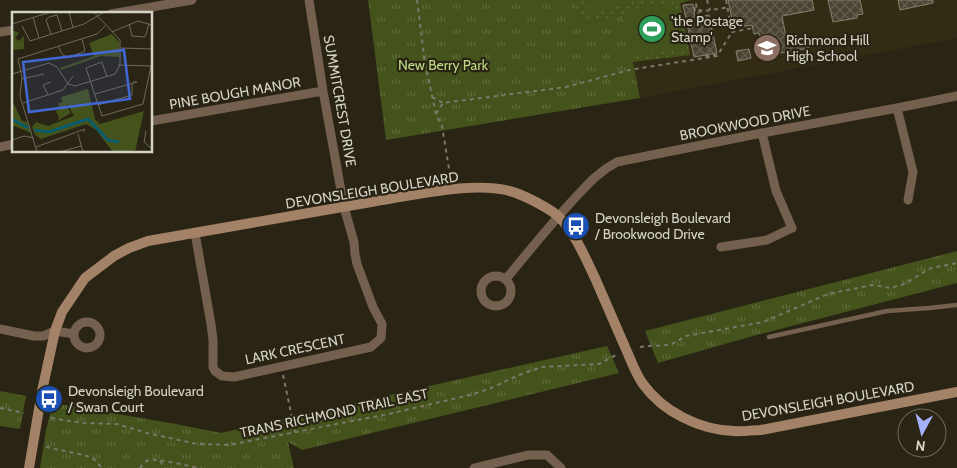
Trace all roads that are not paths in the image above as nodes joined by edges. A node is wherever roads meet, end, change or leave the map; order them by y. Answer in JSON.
{"nodes":[{"id":1,"x":192,"y":0,"type":"edge"},
{"id":2,"x":309,"y":0,"type":"edge"},
{"id":3,"x":123,"y":12,"type":"edge"},
{"id":4,"x":324,"y":91,"type":"junction"},
{"id":5,"x":957,"y":96,"type":"edge"},
{"id":6,"x":897,"y":108,"type":"junction"},
{"id":7,"x":152,"y":121,"type":"edge"},
{"id":8,"x":762,"y":132,"type":"junction"},
{"id":9,"x":908,"y":200,"type":"dead end"},
{"id":10,"x":344,"y":207,"type":"junction"},
{"id":11,"x":558,"y":216,"type":"junction"},
{"id":12,"x":195,"y":233,"type":"junction"},
{"id":13,"x":721,"y":247,"type":"dead end"},
{"id":14,"x":506,"y":279,"type":"dead end"},
{"id":15,"x":957,"y":305,"type":"edge"},
{"id":16,"x":0,"y":329,"type":"edge"},
{"id":17,"x":56,"y":331,"type":"junction"},
{"id":18,"x":74,"y":334,"type":"dead end"},
{"id":19,"x":768,"y":337,"type":"dead end"},
{"id":20,"x":957,"y":392,"type":"edge"},
{"id":21,"x":29,"y":468,"type":"edge"},
{"id":22,"x":474,"y":468,"type":"edge"},
{"id":23,"x":561,"y":468,"type":"edge"}],
"edges":[{"from":1,"to":3,"type":"street"},
{"from":2,"to":4,"type":"street","name":"SUMMITCREST DRIVE"},
{"from":4,"to":7,"type":"street","name":"PINE BOUGH MANOR"},
{"from":4,"to":10,"type":"street","name":"SUMMITCREST DRIVE"},
{"from":5,"to":6,"type":"street","name":"BROOKWOOD DRIVE"},
{"from":6,"to":8,"type":"street","name":"BROOKWOOD DRIVE"},
{"from":6,"to":9,"type":"street"},
{"from":8,"to":11,"type":"street","name":"BROOKWOOD DRIVE"},
{"from":8,"to":13,"type":"street"},
{"from":10,"to":11,"type":"street","name":"DEVONSLEIGH BOULEVARD"},
{"from":10,"to":12,"type":"street","name":"DEVONSLEIGH BOULEVARD"},
{"from":10,"to":12,"type":"street","name":"LARK CRESCENT"},
{"from":11,"to":14,"type":"street","name":"BROOKWOOD DRIVE"},
{"from":11,"to":20,"type":"street","name":"DEVONSLEIGH BOULEVARD"},
{"from":12,"to":17,"type":"street","name":"DEVONSLEIGH BOULEVARD"},
{"from":15,"to":19,"type":"lane"},
{"from":16,"to":17,"type":"street"},
{"from":17,"to":18,"type":"street"},
{"from":17,"to":21,"type":"street","name":"DEVONSLEIGH BOULEVARD"},
{"from":22,"to":23,"type":"street"}]}
